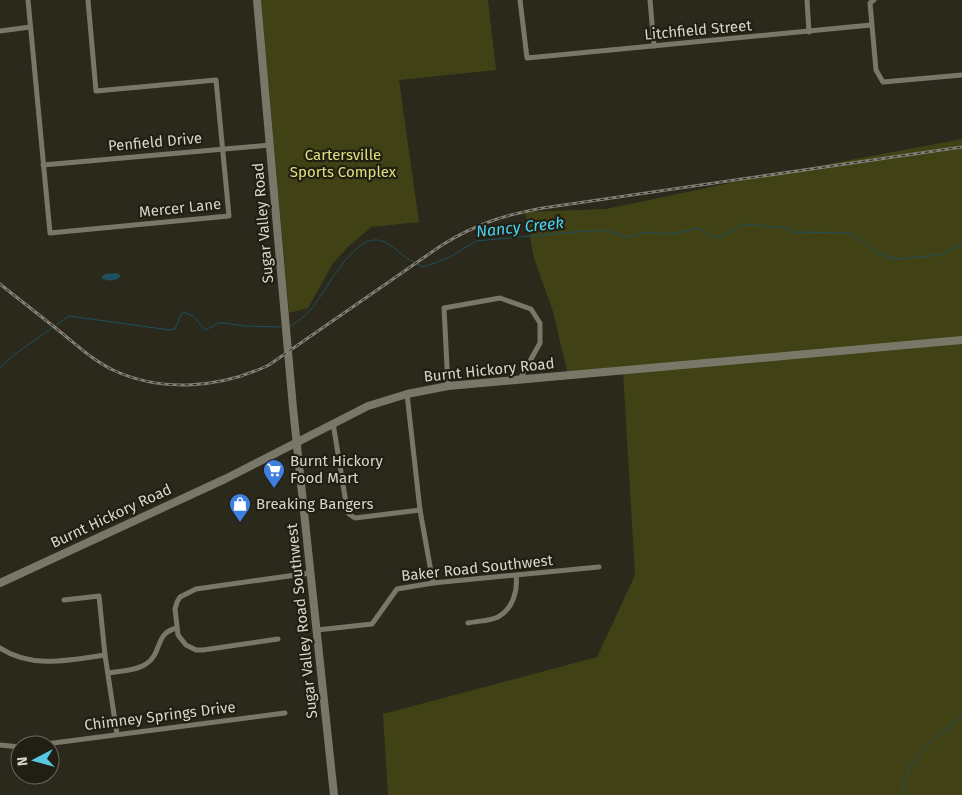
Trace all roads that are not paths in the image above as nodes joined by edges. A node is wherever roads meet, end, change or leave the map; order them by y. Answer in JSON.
{"nodes":[{"id":1,"x":28,"y":0,"type":"edge"},
{"id":2,"x":88,"y":0,"type":"edge"},
{"id":3,"x":256,"y":0,"type":"edge"},
{"id":4,"x":520,"y":0,"type":"edge"},
{"id":5,"x":650,"y":0,"type":"edge"},
{"id":6,"x":806,"y":0,"type":"edge"},
{"id":7,"x":874,"y":0,"type":"edge"},
{"id":8,"x":871,"y":25,"type":"junction"},
{"id":9,"x":30,"y":27,"type":"junction"},
{"id":10,"x":0,"y":31,"type":"edge"},
{"id":11,"x":809,"y":32,"type":"junction"},
{"id":12,"x":654,"y":46,"type":"junction"},
{"id":13,"x":962,"y":75,"type":"edge"},
{"id":14,"x":270,"y":145,"type":"junction"},
{"id":15,"x":223,"y":149,"type":"junction"},
{"id":16,"x":43,"y":165,"type":"junction"},
{"id":17,"x":962,"y":340,"type":"edge"},
{"id":18,"x":520,"y":379,"type":"junction"},
{"id":19,"x":448,"y":386,"type":"junction"},
{"id":20,"x":407,"y":394,"type":"junction"},
{"id":21,"x":333,"y":423,"type":"junction"},
{"id":22,"x":296,"y":444,"type":"junction"},
{"id":23,"x":420,"y":510,"type":"junction"},
{"id":24,"x":599,"y":567,"type":"dead end"},
{"id":25,"x":310,"y":573,"type":"junction"},
{"id":26,"x":516,"y":576,"type":"junction"},
{"id":27,"x":433,"y":582,"type":"junction"},
{"id":28,"x":0,"y":583,"type":"edge"},
{"id":29,"x":64,"y":600,"type":"dead end"},
{"id":30,"x":468,"y":623,"type":"dead end"},
{"id":31,"x":177,"y":628,"type":"junction"},
{"id":32,"x":317,"y":630,"type":"junction"},
{"id":33,"x":278,"y":639,"type":"dead end"},
{"id":34,"x":0,"y":648,"type":"edge"},
{"id":35,"x":105,"y":655,"type":"junction"},
{"id":36,"x":108,"y":673,"type":"junction"},
{"id":37,"x":285,"y":713,"type":"dead end"},
{"id":38,"x":117,"y":734,"type":"junction"},
{"id":39,"x":60,"y":742,"type":"edge"},
{"id":40,"x":334,"y":795,"type":"edge"}],
"edges":[{"from":1,"to":9,"type":"street","name":"Mercer Lane"},
{"from":2,"to":15,"type":"street","name":"Mercer Lane"},
{"from":3,"to":14,"type":"main road","name":"Sugar Valley Road"},
{"from":4,"to":12,"type":"street","name":"Litchfield Street"},
{"from":5,"to":12,"type":"street"},
{"from":6,"to":11,"type":"street"},
{"from":7,"to":8,"type":"street"},
{"from":8,"to":11,"type":"street","name":"Litchfield Street"},
{"from":8,"to":13,"type":"street"},
{"from":9,"to":10,"type":"street"},
{"from":9,"to":16,"type":"street","name":"Mercer Lane"},
{"from":11,"to":12,"type":"street","name":"Litchfield Street"},
{"from":14,"to":15,"type":"street","name":"Penfield Drive"},
{"from":14,"to":22,"type":"main road","name":"Sugar Valley Road"},
{"from":15,"to":16,"type":"street","name":"Penfield Drive"},
{"from":15,"to":16,"type":"street","name":"Mercer Lane"},
{"from":17,"to":18,"type":"main road","name":"Burnt Hickory Road"},
{"from":18,"to":19,"type":"main road","name":"Burnt Hickory Road"},
{"from":18,"to":19,"type":"street"},
{"from":19,"to":20,"type":"main road","name":"Burnt Hickory Road"},
{"from":20,"to":21,"type":"main road","name":"Burnt Hickory Road"},
{"from":20,"to":23,"type":"street"},
{"from":21,"to":22,"type":"main road","name":"Burnt Hickory Road"},
{"from":21,"to":23,"type":"street"},
{"from":22,"to":25,"type":"main road","name":"Sugar Valley Road Southwest"},
{"from":22,"to":28,"type":"main road","name":"Burnt Hickory Road"},
{"from":23,"to":27,"type":"street"},
{"from":24,"to":26,"type":"street","name":"Baker Road Southwest"},
{"from":25,"to":31,"type":"street"},
{"from":25,"to":32,"type":"main road","name":"Sugar Valley Road Southwest"},
{"from":26,"to":27,"type":"street","name":"Baker Road Southwest"},
{"from":26,"to":30,"type":"street"},
{"from":27,"to":32,"type":"street","name":"Baker Road Southwest"},
{"from":29,"to":35,"type":"street"},
{"from":31,"to":33,"type":"street"},
{"from":31,"to":36,"type":"street"},
{"from":32,"to":40,"type":"main road","name":"Sugar Valley Road Southwest"},
{"from":34,"to":35,"type":"street"},
{"from":35,"to":36,"type":"street"},
{"from":36,"to":38,"type":"street"},
{"from":37,"to":38,"type":"street","name":"Chimney Springs Drive"},
{"from":38,"to":39,"type":"street","name":"Chimney Springs Drive"}]}
